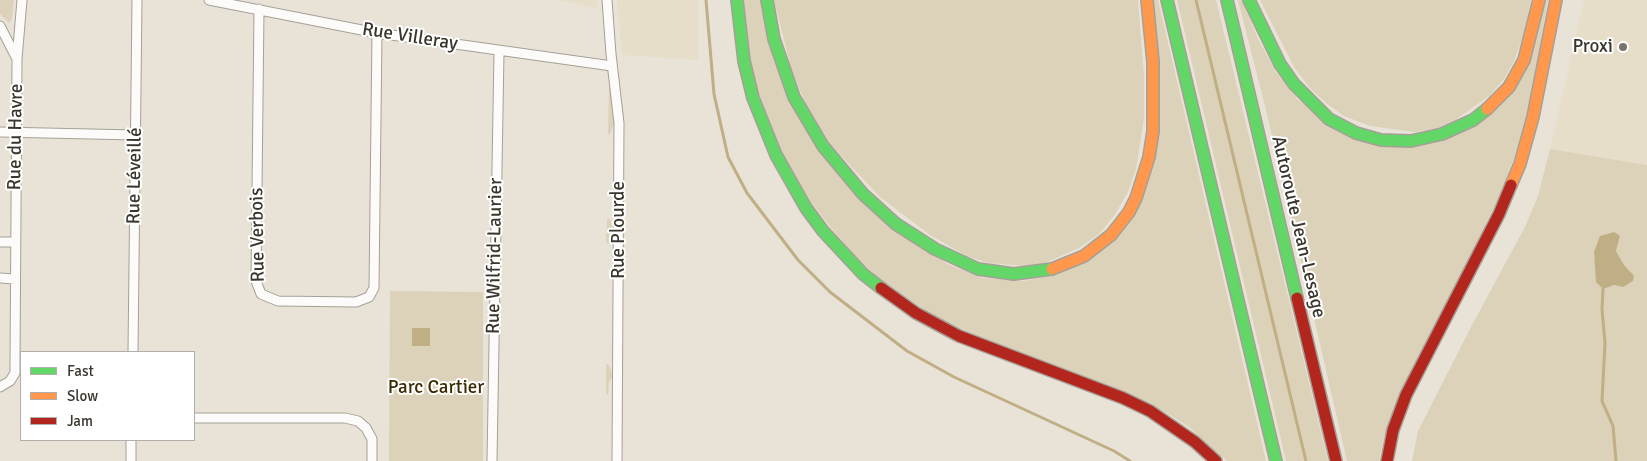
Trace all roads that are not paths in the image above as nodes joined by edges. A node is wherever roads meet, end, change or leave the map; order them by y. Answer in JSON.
{"nodes":[{"id":1,"x":22,"y":0,"type":"edge"},
{"id":2,"x":137,"y":0,"type":"edge"},
{"id":3,"x":209,"y":0,"type":"edge"},
{"id":4,"x":608,"y":0,"type":"edge"},
{"id":5,"x":738,"y":0,"type":"edge"},
{"id":6,"x":767,"y":0,"type":"edge"},
{"id":7,"x":1147,"y":0,"type":"edge"},
{"id":8,"x":1167,"y":0,"type":"edge"},
{"id":9,"x":1227,"y":0,"type":"edge"},
{"id":10,"x":1249,"y":0,"type":"edge"},
{"id":11,"x":1539,"y":0,"type":"edge"},
{"id":12,"x":1556,"y":0,"type":"edge"},
{"id":13,"x":259,"y":9,"type":"junction"},
{"id":14,"x":0,"y":26,"type":"edge"},
{"id":15,"x":377,"y":33,"type":"junction"},
{"id":16,"x":498,"y":52,"type":"junction"},
{"id":17,"x":17,"y":59,"type":"junction"},
{"id":18,"x":612,"y":66,"type":"junction"},
{"id":19,"x":0,"y":132,"type":"edge"},
{"id":20,"x":17,"y":132,"type":"junction"},
{"id":21,"x":136,"y":135,"type":"junction"},
{"id":22,"x":0,"y":242,"type":"edge"},
{"id":23,"x":15,"y":242,"type":"junction"},
{"id":24,"x":0,"y":278,"type":"edge"},
{"id":25,"x":15,"y":279,"type":"junction"},
{"id":26,"x":132,"y":351,"type":"edge"},
{"id":27,"x":0,"y":387,"type":"edge"},
{"id":28,"x":195,"y":418,"type":"edge"},
{"id":29,"x":131,"y":441,"type":"edge"},
{"id":30,"x":131,"y":461,"type":"edge"},
{"id":31,"x":372,"y":461,"type":"edge"},
{"id":32,"x":492,"y":461,"type":"edge"},
{"id":33,"x":617,"y":461,"type":"edge"},
{"id":34,"x":1216,"y":461,"type":"edge"},
{"id":35,"x":1276,"y":461,"type":"edge"},
{"id":36,"x":1336,"y":461,"type":"edge"},
{"id":37,"x":1387,"y":461,"type":"edge"}],
"edges":[{"from":1,"to":17,"type":"street","name":"Rue du Havre"},
{"from":2,"to":21,"type":"street","name":"Rue Léveillé"},
{"from":3,"to":13,"type":"street","name":"Rue Villeray"},
{"from":4,"to":18,"type":"street","name":"Rue Plourde"},
{"from":5,"to":34,"type":"highway"},
{"from":6,"to":7,"type":"highway"},
{"from":8,"to":35,"type":"highway"},
{"from":9,"to":36,"type":"highway","name":"Autoroute Jean-Lesage"},
{"from":10,"to":11,"type":"highway"},
{"from":12,"to":37,"type":"highway"},
{"from":13,"to":15,"type":"street","name":"Rue Villeray"},
{"from":13,"to":15,"type":"street","name":"Rue Verbois"},
{"from":14,"to":17,"type":"street","name":"Rue du Havre"},
{"from":15,"to":16,"type":"street","name":"Rue Villeray"},
{"from":16,"to":18,"type":"street","name":"Rue Villeray"},
{"from":16,"to":32,"type":"street","name":"Rue Wilfrid-Laurier"},
{"from":17,"to":20,"type":"street","name":"Rue du Havre"},
{"from":18,"to":33,"type":"street","name":"Rue Plourde"},
{"from":19,"to":20,"type":"street"},
{"from":20,"to":21,"type":"street"},
{"from":20,"to":23,"type":"street","name":"Rue du Havre"},
{"from":21,"to":26,"type":"street","name":"Rue Léveillé"},
{"from":22,"to":23,"type":"street"},
{"from":23,"to":25,"type":"street","name":"Rue du Havre"},
{"from":24,"to":25,"type":"street"},
{"from":25,"to":27,"type":"street","name":"Rue du Havre"},
{"from":28,"to":31,"type":"street"},
{"from":29,"to":30,"type":"street"}]}
